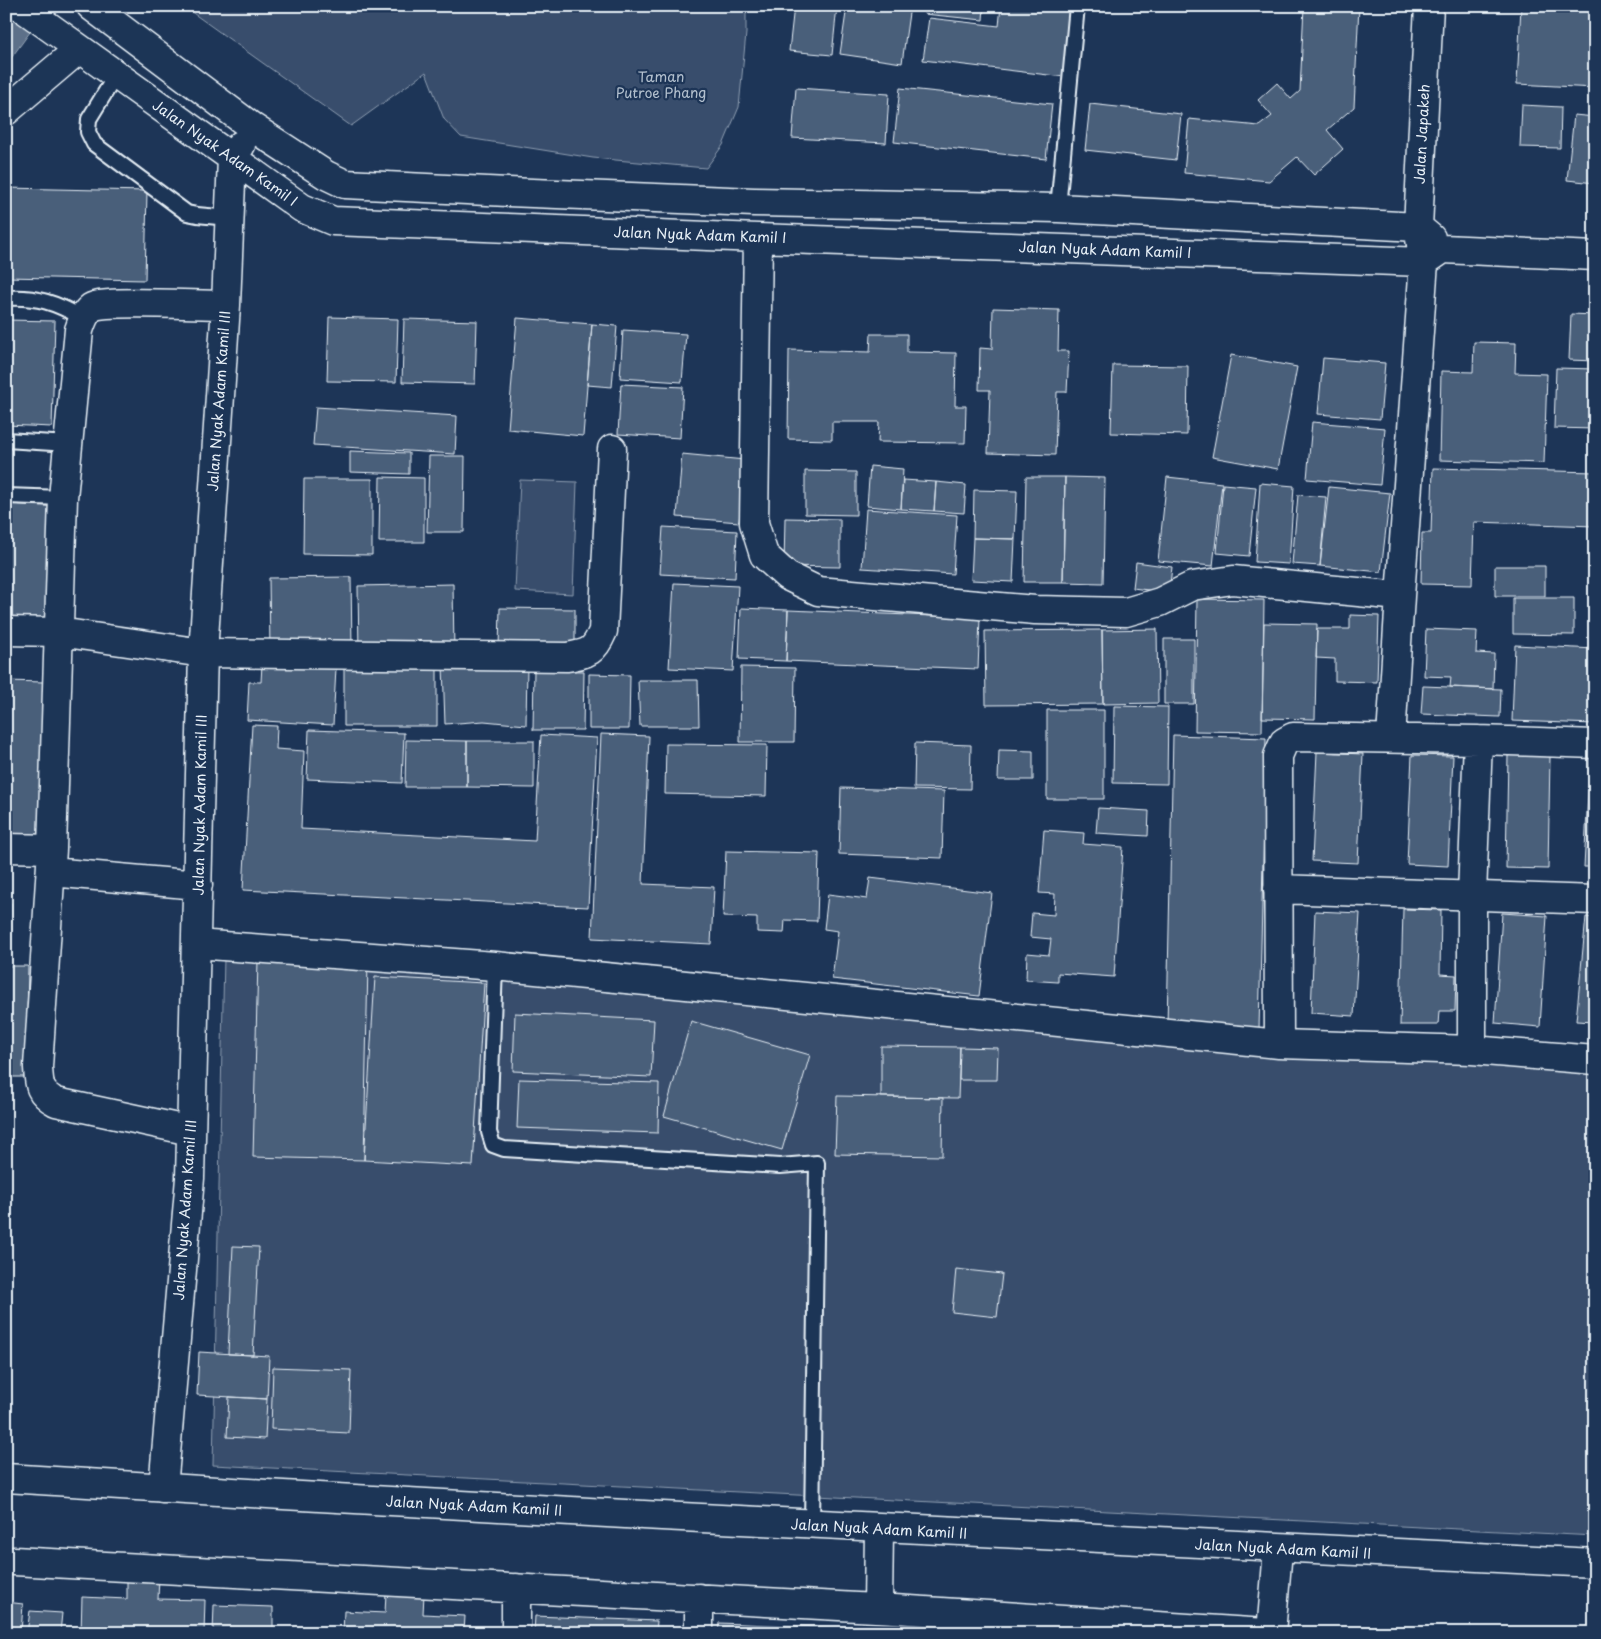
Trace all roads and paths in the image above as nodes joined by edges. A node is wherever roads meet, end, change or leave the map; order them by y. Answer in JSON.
{"nodes":[{"id":1,"x":20,"y":6,"type":"edge"},
{"id":2,"x":1077,"y":6,"type":"edge"},
{"id":3,"x":1428,"y":6,"type":"edge"},
{"id":4,"x":102,"y":14,"type":"edge"},
{"id":5,"x":79,"y":48,"type":"junction"},
{"id":6,"x":116,"y":75,"type":"junction"},
{"id":7,"x":6,"y":111,"type":"edge"},
{"id":8,"x":252,"y":127,"type":"junction"},
{"id":9,"x":232,"y":158,"type":"junction"},
{"id":10,"x":1058,"y":208,"type":"junction"},
{"id":11,"x":229,"y":218,"type":"junction"},
{"id":12,"x":1418,"y":227,"type":"junction"},
{"id":13,"x":758,"y":238,"type":"junction"},
{"id":14,"x":1433,"y":255,"type":"junction"},
{"id":15,"x":1595,"y":256,"type":"edge"},
{"id":16,"x":6,"y":298,"type":"edge"},
{"id":17,"x":226,"y":305,"type":"junction"},
{"id":18,"x":83,"y":318,"type":"junction"},
{"id":19,"x":6,"y":440,"type":"edge"},
{"id":20,"x":68,"y":444,"type":"junction"},
{"id":21,"x":612,"y":449,"type":"dead end"},
{"id":22,"x":6,"y":496,"type":"edge"},
{"id":23,"x":63,"y":498,"type":"junction"},
{"id":24,"x":1400,"y":596,"type":"junction"},
{"id":25,"x":6,"y":631,"type":"edge"},
{"id":26,"x":59,"y":632,"type":"junction"},
{"id":27,"x":203,"y":653,"type":"junction"},
{"id":28,"x":1391,"y":738,"type":"junction"},
{"id":29,"x":1478,"y":740,"type":"junction"},
{"id":30,"x":1595,"y":744,"type":"edge"},
{"id":31,"x":6,"y":848,"type":"edge"},
{"id":32,"x":51,"y":861,"type":"junction"},
{"id":33,"x":198,"y":885,"type":"junction"},
{"id":34,"x":1278,"y":888,"type":"junction"},
{"id":35,"x":1472,"y":895,"type":"junction"},
{"id":36,"x":1595,"y":900,"type":"edge"},
{"id":37,"x":196,"y":944,"type":"junction"},
{"id":38,"x":495,"y":966,"type":"junction"},
{"id":39,"x":1279,"y":1044,"type":"junction"},
{"id":40,"x":1472,"y":1050,"type":"junction"},
{"id":41,"x":1595,"y":1060,"type":"edge"},
{"id":42,"x":192,"y":1131,"type":"junction"},
{"id":43,"x":6,"y":1478,"type":"edge"},
{"id":44,"x":163,"y":1488,"type":"junction"},
{"id":45,"x":812,"y":1525,"type":"junction"},
{"id":46,"x":879,"y":1529,"type":"junction"},
{"id":47,"x":1278,"y":1550,"type":"junction"},
{"id":48,"x":14,"y":1561,"type":"dead end"},
{"id":49,"x":1595,"y":1563,"type":"edge"},
{"id":50,"x":516,"y":1588,"type":"junction"},
{"id":51,"x":699,"y":1598,"type":"junction"},
{"id":52,"x":889,"y":1617,"type":"edge"},
{"id":53,"x":516,"y":1633,"type":"edge"},
{"id":54,"x":699,"y":1633,"type":"edge"},
{"id":55,"x":1266,"y":1633,"type":"edge"},
{"id":56,"x":1271,"y":1633,"type":"edge"}],
"edges":[{"from":1,"to":5,"type":"street","name":"Jalan Nyak Adam Kamil I"},
{"from":2,"to":10,"type":"lane"},
{"from":3,"to":12,"type":"street","name":"Jalan Japakeh"},
{"from":4,"to":8,"type":"street"},
{"from":5,"to":6,"type":"street","name":"Jalan Nyak Adam Kamil I"},
{"from":5,"to":7,"type":"street"},
{"from":6,"to":9,"type":"street","name":"Jalan Nyak Adam Kamil I"},
{"from":6,"to":11,"type":"lane"},
{"from":8,"to":9,"type":"street","name":"Jalan Nyak Adam Kamil III"},
{"from":8,"to":10,"type":"street"},
{"from":9,"to":11,"type":"street","name":"Jalan Nyak Adam Kamil III"},
{"from":9,"to":13,"type":"street","name":"Jalan Nyak Adam Kamil I"},
{"from":10,"to":12,"type":"street"},
{"from":11,"to":17,"type":"street","name":"Jalan Nyak Adam Kamil III"},
{"from":12,"to":14,"type":"street","name":"Jalan Japakeh"},
{"from":13,"to":14,"type":"street","name":"Jalan Nyak Adam Kamil I"},
{"from":13,"to":24,"type":"street"},
{"from":14,"to":15,"type":"street","name":"Jalan Nyak Adam Kamil I"},
{"from":14,"to":24,"type":"street","name":"Jalan Japakeh"},
{"from":16,"to":18,"type":"lane"},
{"from":17,"to":18,"type":"street"},
{"from":17,"to":27,"type":"street","name":"Jalan Nyak Adam Kamil III"},
{"from":18,"to":20,"type":"street"},
{"from":19,"to":20,"type":"lane"},
{"from":20,"to":23,"type":"street"},
{"from":21,"to":27,"type":"street"},
{"from":22,"to":23,"type":"lane"},
{"from":23,"to":26,"type":"street"},
{"from":24,"to":28,"type":"street","name":"Jalan Japakeh"},
{"from":25,"to":26,"type":"street"},
{"from":26,"to":27,"type":"street"},
{"from":26,"to":32,"type":"street"},
{"from":27,"to":33,"type":"street","name":"Jalan Nyak Adam Kamil III"},
{"from":28,"to":29,"type":"street"},
{"from":28,"to":34,"type":"street"},
{"from":29,"to":30,"type":"street"},
{"from":29,"to":35,"type":"street"},
{"from":31,"to":32,"type":"street"},
{"from":32,"to":33,"type":"street"},
{"from":32,"to":42,"type":"street"},
{"from":33,"to":37,"type":"street","name":"Jalan Nyak Adam Kamil III"},
{"from":34,"to":35,"type":"street"},
{"from":34,"to":39,"type":"street"},
{"from":35,"to":36,"type":"street"},
{"from":35,"to":40,"type":"street"},
{"from":37,"to":38,"type":"street"},
{"from":37,"to":42,"type":"street","name":"Jalan Nyak Adam Kamil III"},
{"from":38,"to":39,"type":"street"},
{"from":38,"to":45,"type":"lane"},
{"from":39,"to":40,"type":"street"},
{"from":40,"to":41,"type":"street"},
{"from":42,"to":44,"type":"street","name":"Jalan Nyak Adam Kamil III"},
{"from":43,"to":44,"type":"street","name":"Jalan Nyak Adam Kamil II"},
{"from":44,"to":45,"type":"street","name":"Jalan Nyak Adam Kamil II"},
{"from":45,"to":46,"type":"street","name":"Jalan Nyak Adam Kamil II"},
{"from":46,"to":47,"type":"street","name":"Jalan Nyak Adam Kamil II"},
{"from":46,"to":52,"type":"street"},
{"from":47,"to":49,"type":"street","name":"Jalan Nyak Adam Kamil II"},
{"from":47,"to":56,"type":"street"},
{"from":48,"to":50,"type":"street"},
{"from":50,"to":51,"type":"street"},
{"from":50,"to":53,"type":"street"},
{"from":51,"to":52,"type":"street"},
{"from":51,"to":54,"type":"street"},
{"from":52,"to":55,"type":"street"}]}
